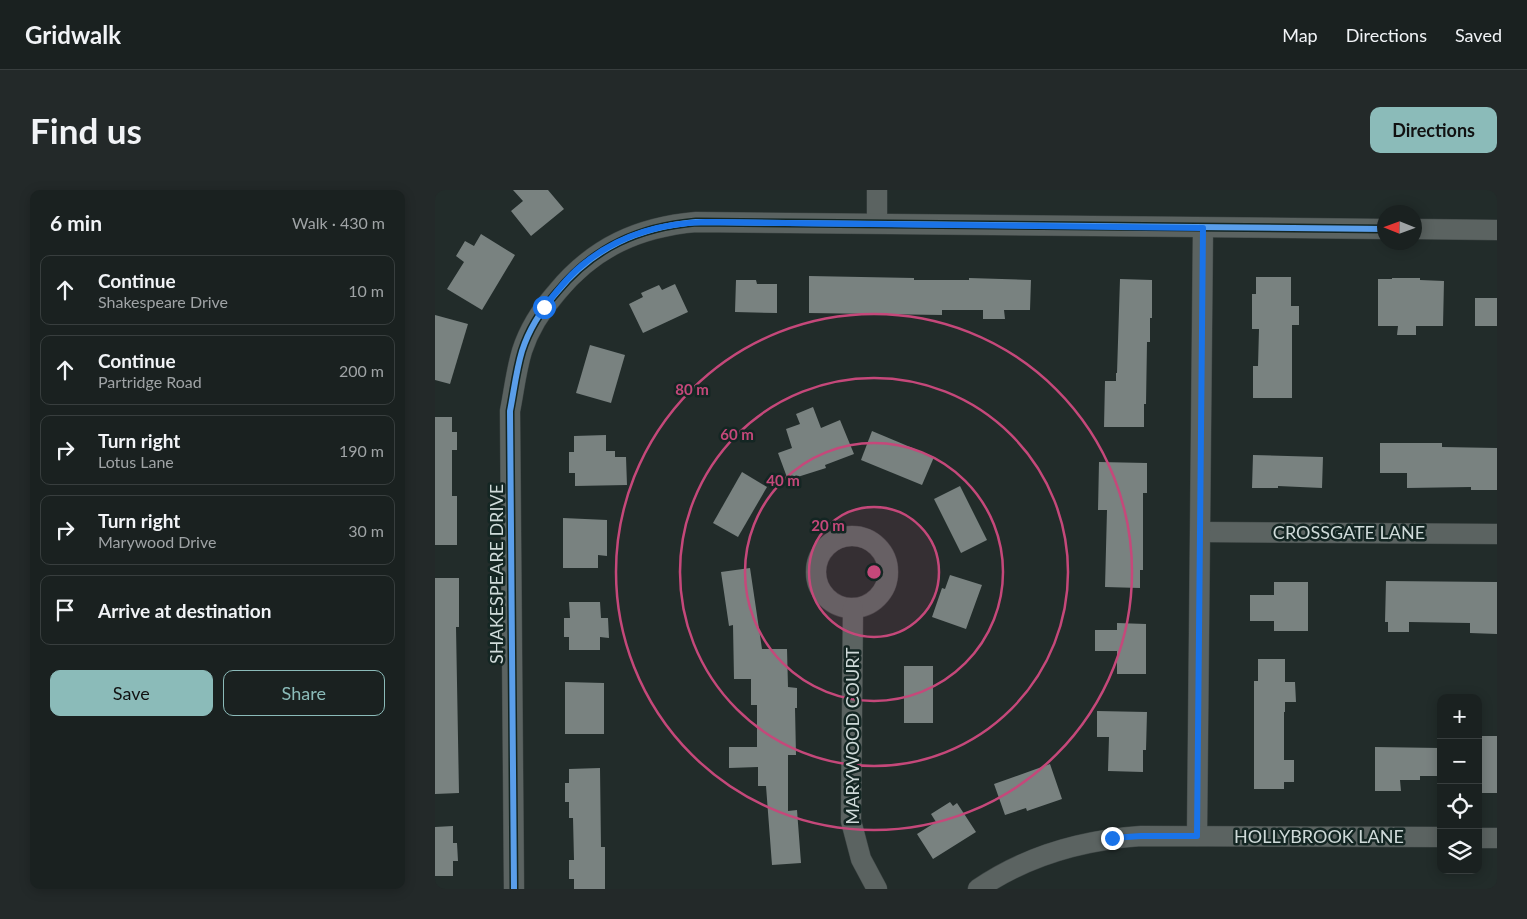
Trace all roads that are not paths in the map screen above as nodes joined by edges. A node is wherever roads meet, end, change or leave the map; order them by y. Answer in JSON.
{"nodes":[{"id":1,"x":877,"y":190,"type":"edge"},
{"id":2,"x":877,"y":223,"type":"junction"},
{"id":3,"x":1203,"y":228,"type":"junction"},
{"id":4,"x":1377,"y":229,"type":"edge"},
{"id":5,"x":1422,"y":230,"type":"edge"},
{"id":6,"x":1497,"y":230,"type":"edge"},
{"id":7,"x":1201,"y":532,"type":"junction"},
{"id":8,"x":1497,"y":534,"type":"edge"},
{"id":9,"x":853,"y":608,"type":"dead end"},
{"id":10,"x":1197,"y":836,"type":"junction"},
{"id":11,"x":1437,"y":837,"type":"edge"},
{"id":12,"x":1482,"y":838,"type":"edge"},
{"id":13,"x":1497,"y":838,"type":"edge"},
{"id":14,"x":514,"y":889,"type":"edge"},
{"id":15,"x":877,"y":889,"type":"edge"},
{"id":16,"x":978,"y":889,"type":"edge"}],
"edges":[{"from":1,"to":2,"type":"street"},
{"from":2,"to":3,"type":"street","name":"SHAKESPEARE DRIVE"},
{"from":2,"to":14,"type":"street","name":"SHAKESPEARE DRIVE"},
{"from":3,"to":4,"type":"street","name":"SHAKESPEARE DRIVE"},
{"from":3,"to":7,"type":"street"},
{"from":5,"to":6,"type":"street"},
{"from":7,"to":8,"type":"street","name":"CROSSGATE LANE"},
{"from":7,"to":10,"type":"street"},
{"from":9,"to":15,"type":"street","name":"MARYWOOD COURT"},
{"from":10,"to":11,"type":"street","name":"HOLLYBROOK LANE"},
{"from":10,"to":16,"type":"street","name":"HOLLYBROOK LANE"},
{"from":12,"to":13,"type":"street"}]}
